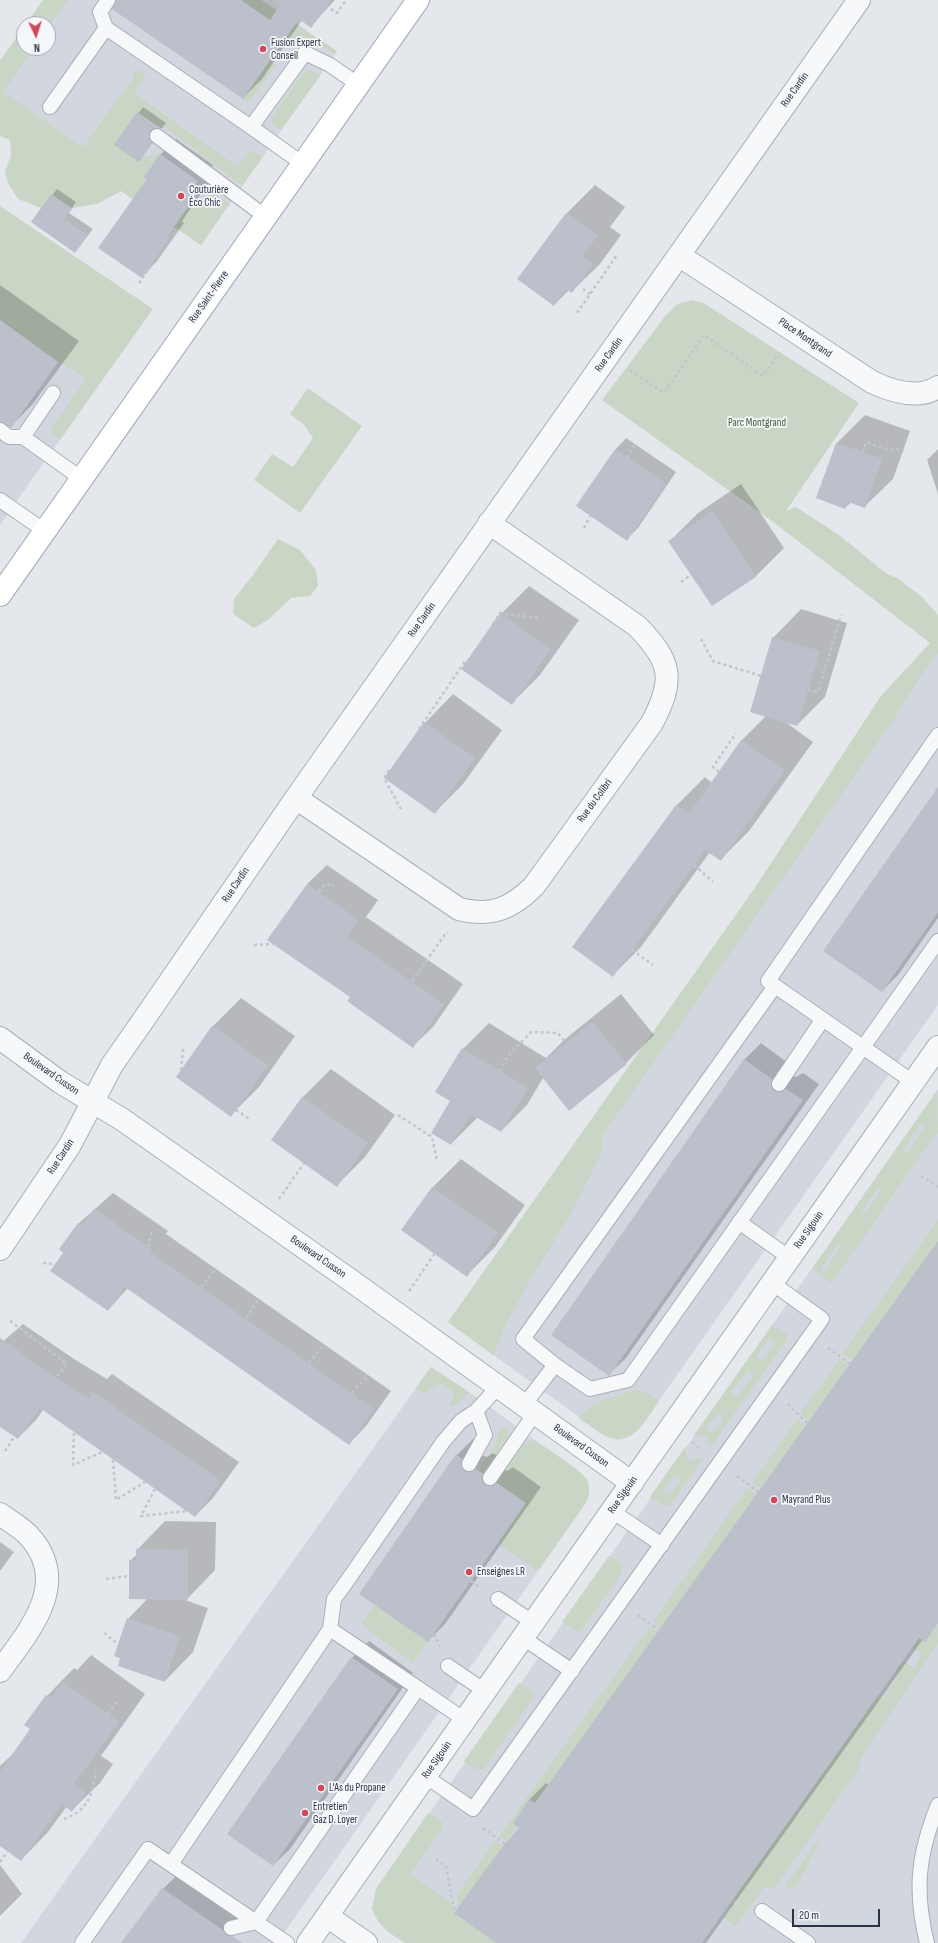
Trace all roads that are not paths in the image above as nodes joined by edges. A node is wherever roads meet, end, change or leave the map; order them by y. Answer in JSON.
{"nodes":[{"id":1,"x":108,"y":0,"type":"edge"},
{"id":2,"x":418,"y":0,"type":"edge"},
{"id":3,"x":859,"y":0,"type":"edge"},
{"id":4,"x":106,"y":28,"type":"junction"},
{"id":5,"x":359,"y":85,"type":"junction"},
{"id":6,"x":50,"y":107,"type":"dead end"},
{"id":7,"x":251,"y":127,"type":"junction"},
{"id":8,"x":157,"y":136,"type":"dead end"},
{"id":9,"x":303,"y":164,"type":"junction"},
{"id":10,"x":266,"y":217,"type":"junction"},
{"id":11,"x":680,"y":256,"type":"junction"},
{"id":12,"x":938,"y":387,"type":"edge"},
{"id":13,"x":53,"y":393,"type":"dead end"},
{"id":14,"x":0,"y":430,"type":"edge"},
{"id":15,"x":23,"y":437,"type":"junction"},
{"id":16,"x":82,"y":479,"type":"junction"},
{"id":17,"x":0,"y":500,"type":"edge"},
{"id":18,"x":489,"y":523,"type":"junction"},
{"id":19,"x":45,"y":531,"type":"junction"},
{"id":20,"x":0,"y":595,"type":"edge"},
{"id":21,"x":938,"y":735,"type":"edge"},
{"id":22,"x":296,"y":798,"type":"junction"},
{"id":23,"x":938,"y":941,"type":"edge"},
{"id":24,"x":775,"y":986,"type":"junction"},
{"id":25,"x":823,"y":1019,"type":"junction"},
{"id":26,"x":0,"y":1038,"type":"edge"},
{"id":27,"x":863,"y":1047,"type":"junction"},
{"id":28,"x":934,"y":1061,"type":"edge"},
{"id":29,"x":913,"y":1082,"type":"junction"},
{"id":30,"x":779,"y":1084,"type":"dead end"},
{"id":31,"x":93,"y":1102,"type":"junction"},
{"id":32,"x":739,"y":1222,"type":"junction"},
{"id":33,"x":0,"y":1249,"type":"edge"},
{"id":34,"x":790,"y":1258,"type":"junction"},
{"id":35,"x":772,"y":1283,"type":"junction"},
{"id":36,"x":555,"y":1365,"type":"junction"},
{"id":37,"x":498,"y":1387,"type":"junction"},
{"id":38,"x":530,"y":1409,"type":"junction"},
{"id":39,"x":476,"y":1411,"type":"junction"},
{"id":40,"x":469,"y":1464,"type":"dead end"},
{"id":41,"x":490,"y":1478,"type":"dead end"},
{"id":42,"x":632,"y":1483,"type":"junction"},
{"id":43,"x":612,"y":1511,"type":"junction"},
{"id":44,"x":0,"y":1514,"type":"edge"},
{"id":45,"x":662,"y":1544,"type":"junction"},
{"id":46,"x":498,"y":1599,"type":"dead end"},
{"id":47,"x":330,"y":1629,"type":"junction"},
{"id":48,"x":528,"y":1630,"type":"junction"},
{"id":49,"x":448,"y":1666,"type":"dead end"},
{"id":50,"x":0,"y":1670,"type":"edge"},
{"id":51,"x":572,"y":1671,"type":"junction"},
{"id":52,"x":418,"y":1688,"type":"junction"},
{"id":53,"x":485,"y":1691,"type":"junction"},
{"id":54,"x":465,"y":1720,"type":"junction"},
{"id":55,"x":425,"y":1776,"type":"junction"},
{"id":56,"x":938,"y":1805,"type":"edge"},
{"id":57,"x":170,"y":1864,"type":"junction"},
{"id":58,"x":762,"y":1911,"type":"dead end"},
{"id":59,"x":327,"y":1916,"type":"junction"},
{"id":60,"x":256,"y":1922,"type":"junction"},
{"id":61,"x":231,"y":1928,"type":"dead end"},
{"id":62,"x":82,"y":1943,"type":"edge"},
{"id":63,"x":287,"y":1943,"type":"edge"},
{"id":64,"x":308,"y":1943,"type":"edge"},
{"id":65,"x":366,"y":1943,"type":"edge"},
{"id":66,"x":808,"y":1943,"type":"edge"},
{"id":67,"x":927,"y":1943,"type":"edge"}],
"edges":[{"from":1,"to":4,"type":"lane"},
{"from":2,"to":5,"type":"main road","name":"Rue Saint-Pierre"},
{"from":3,"to":11,"type":"street","name":"Rue Cardin"},
{"from":4,"to":6,"type":"lane"},
{"from":4,"to":7,"type":"lane"},
{"from":5,"to":7,"type":"lane"},
{"from":5,"to":9,"type":"main road","name":"Rue Saint-Pierre"},
{"from":7,"to":9,"type":"lane"},
{"from":8,"to":10,"type":"lane"},
{"from":9,"to":10,"type":"main road","name":"Rue Saint-Pierre"},
{"from":10,"to":16,"type":"main road","name":"Rue Saint-Pierre"},
{"from":11,"to":12,"type":"street","name":"Place Montgrand"},
{"from":11,"to":18,"type":"street","name":"Rue Cardin"},
{"from":13,"to":15,"type":"lane"},
{"from":14,"to":15,"type":"lane"},
{"from":15,"to":16,"type":"lane"},
{"from":16,"to":19,"type":"main road","name":"Rue Saint-Pierre"},
{"from":17,"to":19,"type":"lane"},
{"from":18,"to":22,"type":"street","name":"Rue Cardin"},
{"from":18,"to":22,"type":"street","name":"Rue du Colibri"},
{"from":19,"to":20,"type":"main road","name":"Rue Saint-Pierre"},
{"from":21,"to":24,"type":"lane"},
{"from":22,"to":31,"type":"street","name":"Rue Cardin"},
{"from":23,"to":27,"type":"lane"},
{"from":24,"to":25,"type":"lane"},
{"from":24,"to":36,"type":"lane"},
{"from":25,"to":27,"type":"lane"},
{"from":25,"to":30,"type":"lane"},
{"from":26,"to":31,"type":"street","name":"Boulevard Cusson"},
{"from":27,"to":29,"type":"lane"},
{"from":27,"to":32,"type":"lane"},
{"from":28,"to":29,"type":"street","name":"Rue Sigouin"},
{"from":29,"to":34,"type":"street","name":"Rue Sigouin"},
{"from":31,"to":33,"type":"street","name":"Rue Cardin"},
{"from":31,"to":37,"type":"street","name":"Boulevard Cusson"},
{"from":32,"to":34,"type":"lane"},
{"from":32,"to":36,"type":"lane"},
{"from":34,"to":35,"type":"street","name":"Rue Sigouin"},
{"from":35,"to":42,"type":"street","name":"Rue Sigouin"},
{"from":35,"to":45,"type":"lane"},
{"from":36,"to":38,"type":"lane"},
{"from":37,"to":38,"type":"street","name":"Boulevard Cusson"},
{"from":37,"to":39,"type":"lane"},
{"from":38,"to":41,"type":"lane"},
{"from":38,"to":42,"type":"street","name":"Boulevard Cusson"},
{"from":39,"to":40,"type":"lane"},
{"from":39,"to":47,"type":"lane"},
{"from":42,"to":43,"type":"street","name":"Rue Sigouin"},
{"from":43,"to":45,"type":"lane"},
{"from":43,"to":48,"type":"street","name":"Rue Sigouin"},
{"from":44,"to":50,"type":"street"},
{"from":45,"to":51,"type":"lane"},
{"from":46,"to":48,"type":"lane"},
{"from":47,"to":52,"type":"lane"},
{"from":47,"to":57,"type":"lane"},
{"from":48,"to":51,"type":"lane"},
{"from":48,"to":53,"type":"street","name":"Rue Sigouin"},
{"from":49,"to":53,"type":"lane"},
{"from":51,"to":55,"type":"lane"},
{"from":52,"to":54,"type":"lane"},
{"from":52,"to":60,"type":"lane"},
{"from":53,"to":54,"type":"street","name":"Rue Sigouin"},
{"from":54,"to":55,"type":"street","name":"Rue Sigouin"},
{"from":55,"to":59,"type":"street","name":"Rue Sigouin"},
{"from":56,"to":67,"type":"lane"},
{"from":57,"to":60,"type":"lane"},
{"from":57,"to":62,"type":"lane"},
{"from":58,"to":66,"type":"lane"},
{"from":59,"to":64,"type":"street","name":"Rue Sigouin"},
{"from":59,"to":65,"type":"street"},
{"from":60,"to":61,"type":"lane"},
{"from":60,"to":63,"type":"lane"}]}
